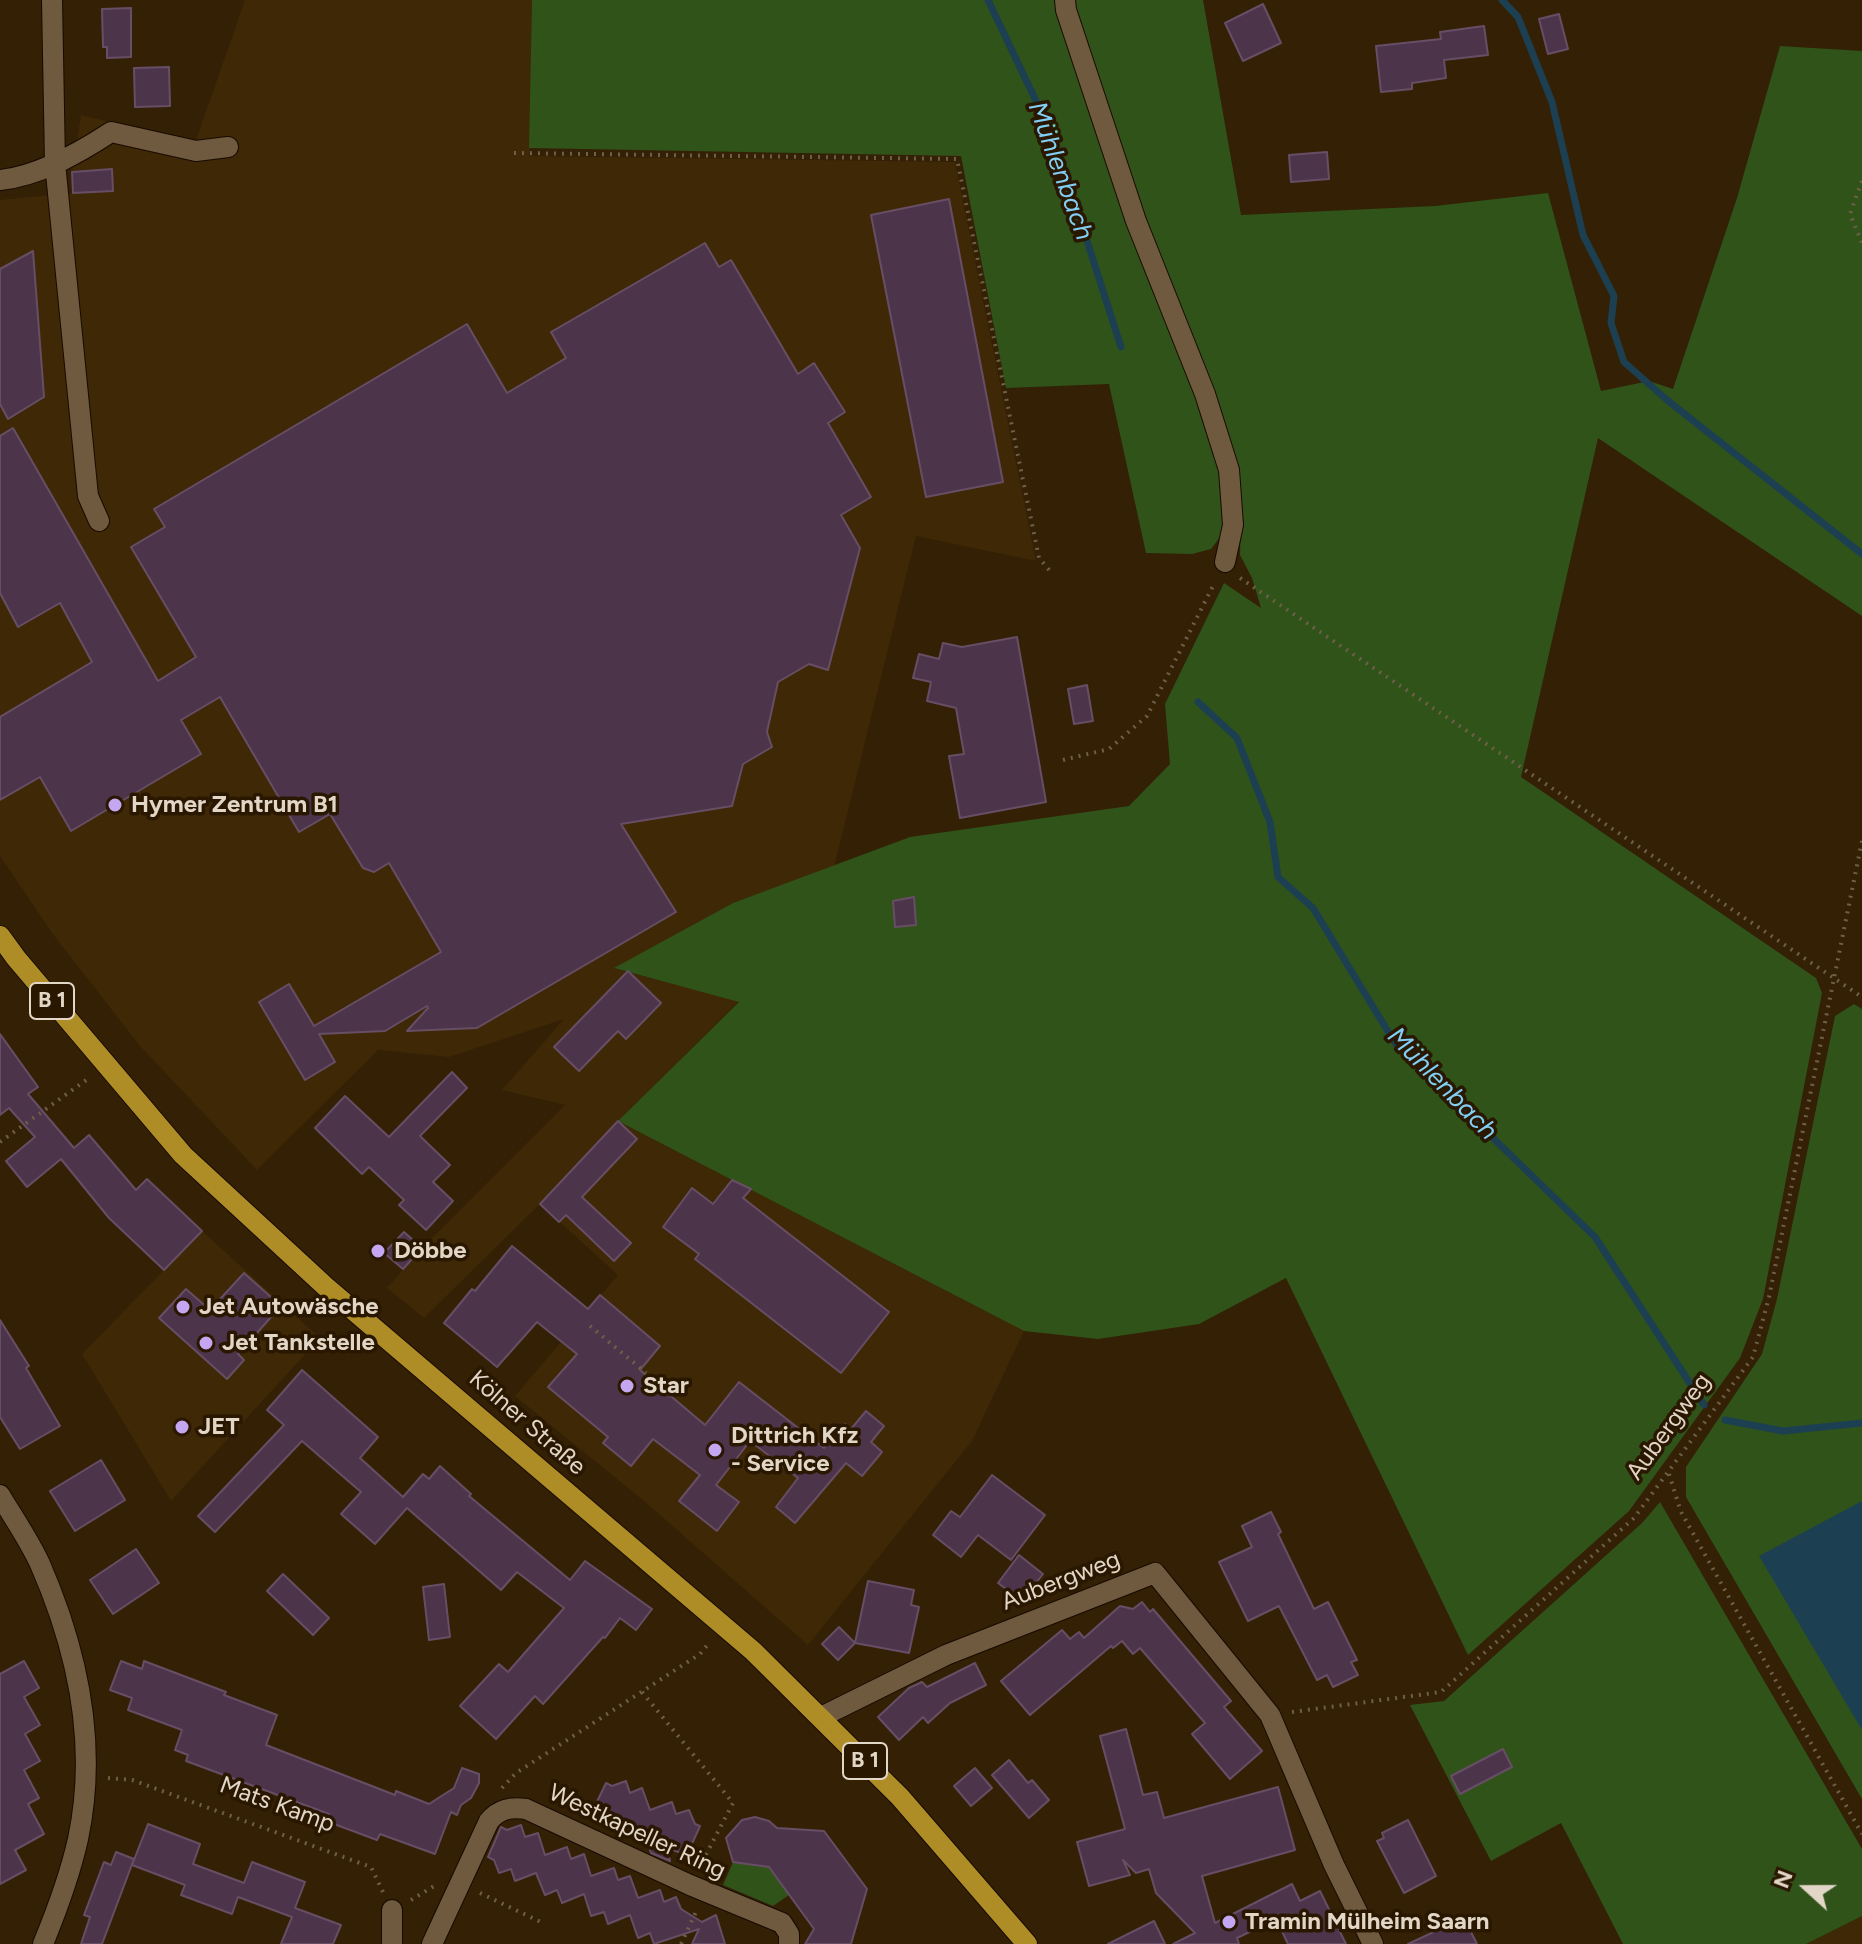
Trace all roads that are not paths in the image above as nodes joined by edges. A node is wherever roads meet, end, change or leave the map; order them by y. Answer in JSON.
{"nodes":[{"id":1,"x":52,"y":0,"type":"edge"},
{"id":2,"x":1065,"y":0,"type":"edge"},
{"id":3,"x":228,"y":147,"type":"dead end"},
{"id":4,"x":55,"y":163,"type":"junction"},
{"id":5,"x":0,"y":180,"type":"edge"},
{"id":6,"x":99,"y":521,"type":"dead end"},
{"id":7,"x":1225,"y":562,"type":"road end"},
{"id":8,"x":0,"y":936,"type":"edge"},
{"id":9,"x":0,"y":1495,"type":"edge"},
{"id":10,"x":821,"y":1717,"type":"junction"},
{"id":11,"x":392,"y":1910,"type":"road end"},
{"id":12,"x":43,"y":1944,"type":"edge"},
{"id":13,"x":392,"y":1944,"type":"edge"},
{"id":14,"x":432,"y":1944,"type":"edge"},
{"id":15,"x":789,"y":1944,"type":"edge"},
{"id":16,"x":1027,"y":1944,"type":"edge"},
{"id":17,"x":1373,"y":1944,"type":"edge"}],
"edges":[{"from":1,"to":4,"type":"street"},
{"from":2,"to":7,"type":"street"},
{"from":3,"to":4,"type":"street"},
{"from":4,"to":5,"type":"street"},
{"from":4,"to":6,"type":"street"},
{"from":8,"to":10,"type":"main road","name":"Kölner Straße","number":"B 1"},
{"from":9,"to":12,"type":"street"},
{"from":10,"to":16,"type":"main road","name":"Kölner Straße","number":"B 1"},
{"from":10,"to":17,"type":"street","name":"Aubergweg"},
{"from":11,"to":13,"type":"street"},
{"from":14,"to":15,"type":"street","name":"Westkapeller Ring"}]}
